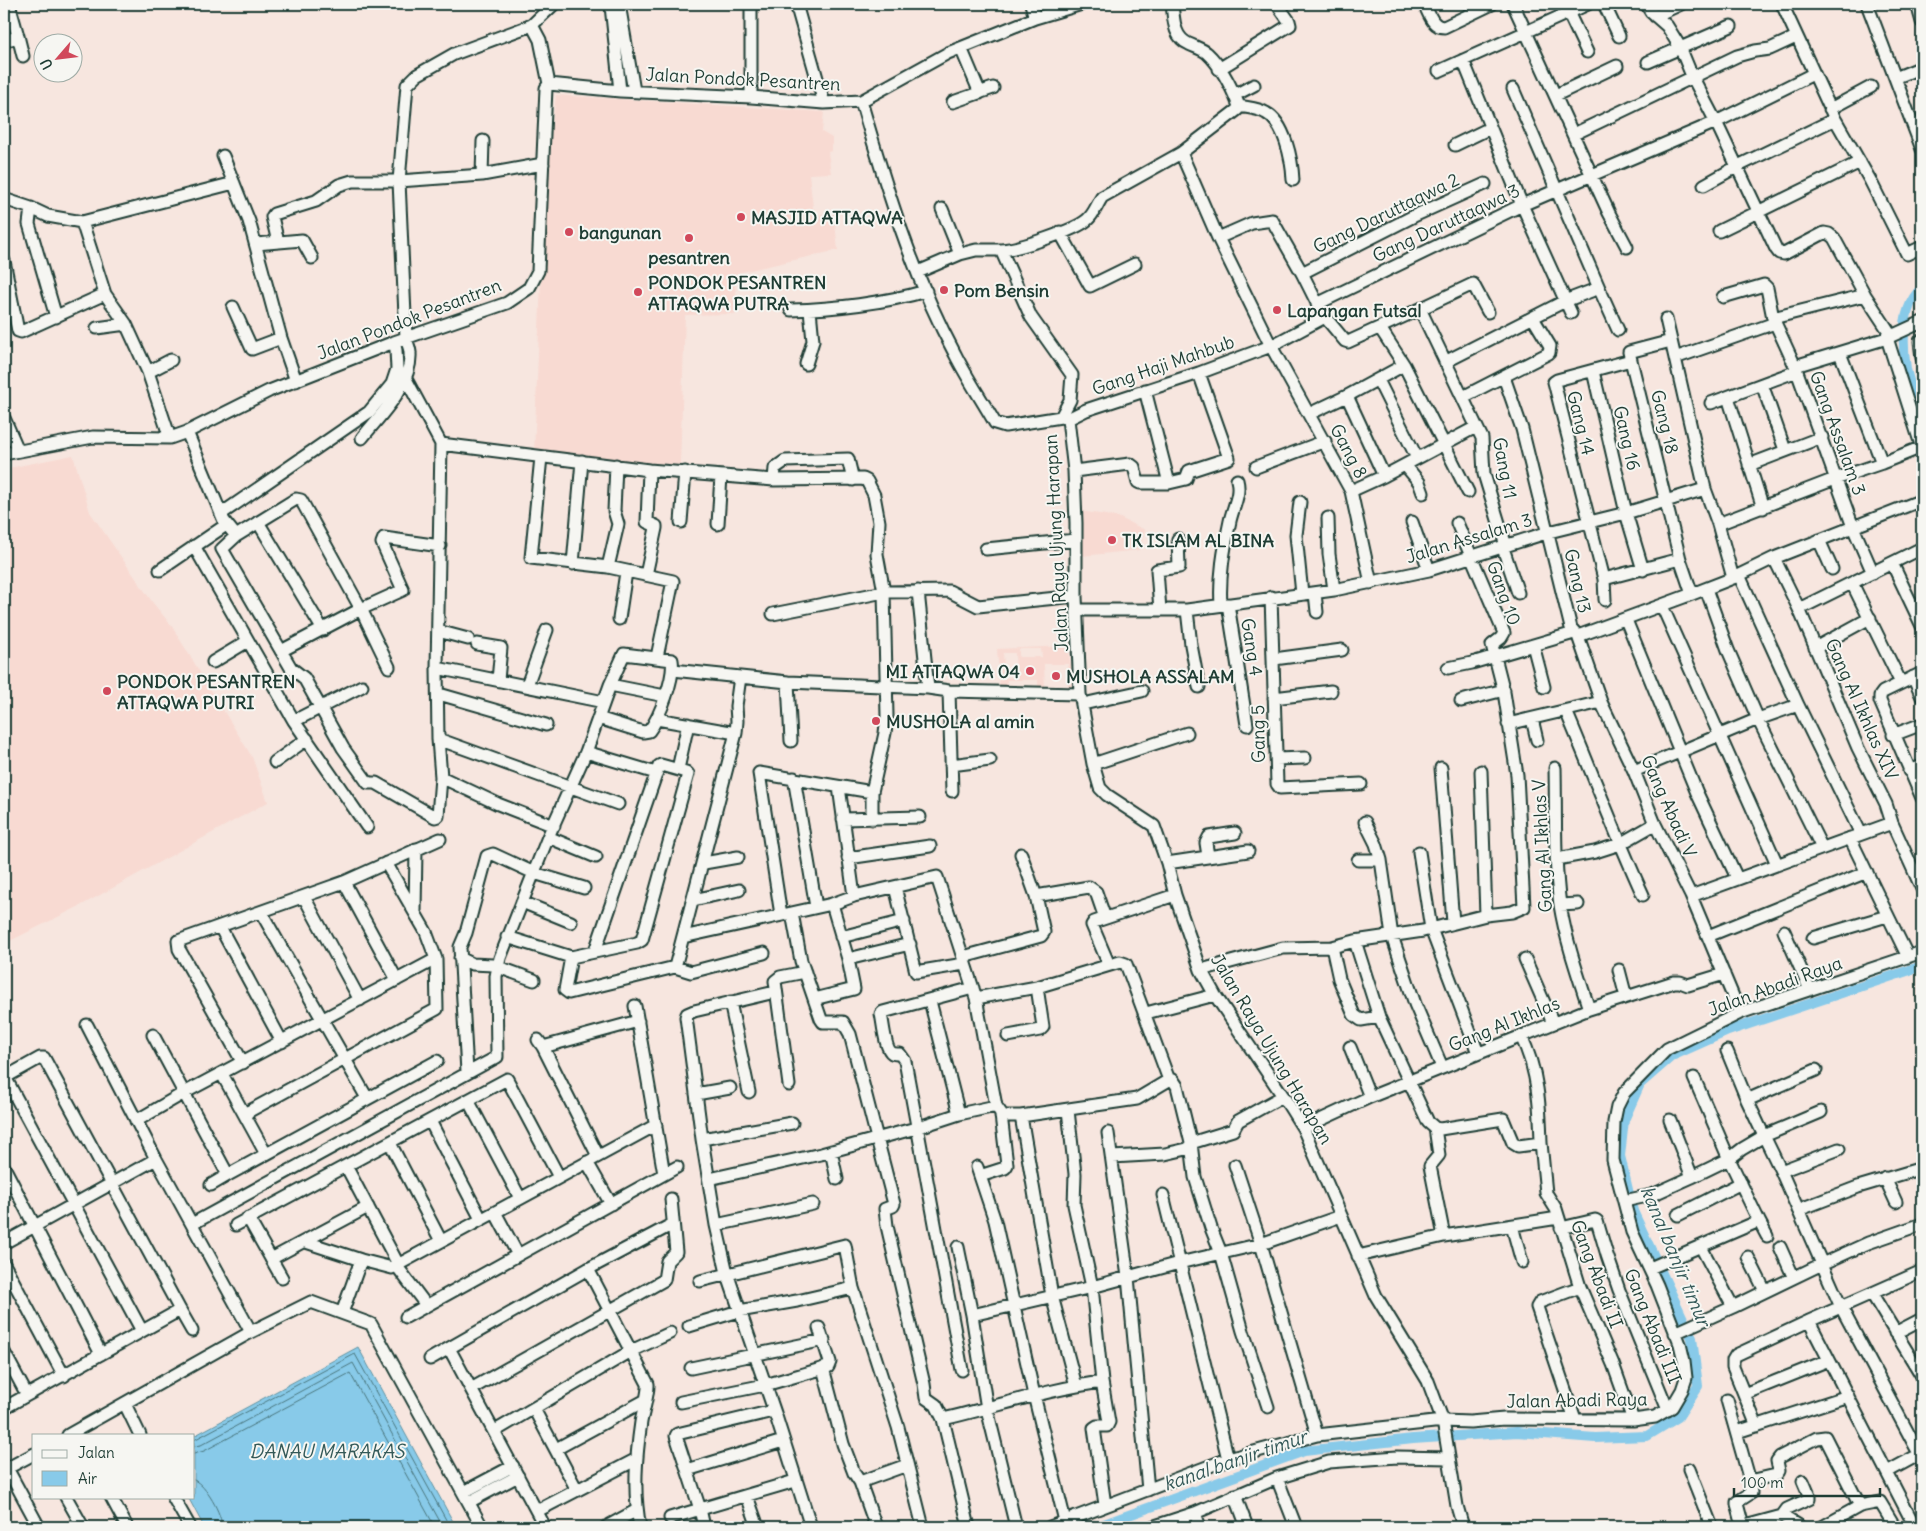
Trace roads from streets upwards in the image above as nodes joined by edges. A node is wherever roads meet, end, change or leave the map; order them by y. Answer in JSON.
{"nodes":[{"id":1,"x":9,"y":4,"type":"edge"},
{"id":2,"x":554,"y":4,"type":"edge"},
{"id":3,"x":611,"y":4,"type":"edge"},
{"id":4,"x":618,"y":4,"type":"edge"},
{"id":5,"x":751,"y":4,"type":"edge"},
{"id":6,"x":796,"y":4,"type":"edge"},
{"id":7,"x":1031,"y":4,"type":"edge"},
{"id":8,"x":1082,"y":4,"type":"edge"},
{"id":9,"x":1172,"y":4,"type":"edge"},
{"id":10,"x":1277,"y":4,"type":"edge"},
{"id":11,"x":1424,"y":4,"type":"edge"},
{"id":12,"x":1492,"y":4,"type":"edge"},
{"id":13,"x":1513,"y":4,"type":"edge"},
{"id":14,"x":1588,"y":4,"type":"edge"},
{"id":15,"x":1604,"y":4,"type":"edge"},
{"id":16,"x":1646,"y":4,"type":"edge"},
{"id":17,"x":1681,"y":4,"type":"edge"},
{"id":18,"x":1782,"y":4,"type":"edge"},
{"id":19,"x":1867,"y":4,"type":"edge"},
{"id":20,"x":1917,"y":4,"type":"edge"},
{"id":21,"x":1568,"y":12,"type":"junction"},
{"id":22,"x":1655,"y":16,"type":"junction"},
{"id":23,"x":1035,"y":18,"type":"junction"},
{"id":24,"x":1922,"y":22,"type":"edge"},
{"id":25,"x":532,"y":25,"type":"junction"},
{"id":26,"x":1731,"y":26,"type":"dead end"},
{"id":27,"x":1526,"y":31,"type":"junction"},
{"id":28,"x":18,"y":36,"type":"junction"},
{"id":29,"x":1618,"y":36,"type":"dead end"},
{"id":30,"x":1796,"y":37,"type":"junction"},
{"id":31,"x":4,"y":42,"type":"edge"},
{"id":32,"x":1680,"y":47,"type":"junction"},
{"id":33,"x":961,"y":48,"type":"junction"},
{"id":34,"x":1587,"y":52,"type":"dead end"},
{"id":35,"x":23,"y":56,"type":"dead end"},
{"id":36,"x":1463,"y":60,"type":"junction"},
{"id":37,"x":1648,"y":62,"type":"dead end"},
{"id":38,"x":1617,"y":66,"type":"dead end"},
{"id":39,"x":1922,"y":68,"type":"edge"},
{"id":40,"x":1220,"y":69,"type":"junction"},
{"id":41,"x":1439,"y":71,"type":"dead end"},
{"id":42,"x":1813,"y":74,"type":"junction"},
{"id":43,"x":1692,"y":76,"type":"junction"},
{"id":44,"x":1895,"y":78,"type":"junction"},
{"id":45,"x":548,"y":84,"type":"junction"},
{"id":46,"x":1254,"y":85,"type":"dead end"},
{"id":47,"x":1871,"y":87,"type":"dead end"},
{"id":48,"x":993,"y":88,"type":"dead end"},
{"id":49,"x":1513,"y":89,"type":"dead end"},
{"id":50,"x":620,"y":91,"type":"junction"},
{"id":51,"x":634,"y":91,"type":"junction"},
{"id":52,"x":980,"y":93,"type":"junction"},
{"id":53,"x":1234,"y":95,"type":"junction"},
{"id":54,"x":1556,"y":95,"type":"junction"},
{"id":55,"x":751,"y":96,"type":"junction"},
{"id":56,"x":861,"y":101,"type":"junction"},
{"id":57,"x":953,"y":102,"type":"dead end"},
{"id":58,"x":824,"y":103,"type":"junction"},
{"id":59,"x":1239,"y":106,"type":"junction"},
{"id":60,"x":1833,"y":114,"type":"junction"},
{"id":61,"x":1716,"y":122,"type":"junction"},
{"id":62,"x":1490,"y":128,"type":"junction"},
{"id":63,"x":1574,"y":134,"type":"junction"},
{"id":64,"x":483,"y":141,"type":"dead end"},
{"id":65,"x":1455,"y":145,"type":"dead end"},
{"id":66,"x":1922,"y":149,"type":"edge"},
{"id":67,"x":1181,"y":153,"type":"junction"},
{"id":68,"x":223,"y":156,"type":"dead end"},
{"id":69,"x":1860,"y":162,"type":"junction"},
{"id":70,"x":543,"y":164,"type":"junction"},
{"id":71,"x":1738,"y":166,"type":"junction"},
{"id":72,"x":482,"y":175,"type":"junction"},
{"id":73,"x":1592,"y":176,"type":"junction"},
{"id":74,"x":1293,"y":180,"type":"dead end"},
{"id":75,"x":399,"y":181,"type":"junction"},
{"id":76,"x":234,"y":184,"type":"junction"},
{"id":77,"x":1485,"y":184,"type":"dead end"},
{"id":78,"x":1704,"y":185,"type":"dead end"},
{"id":79,"x":1558,"y":191,"type":"junction"},
{"id":80,"x":4,"y":199,"type":"edge"},
{"id":81,"x":1522,"y":205,"type":"junction"},
{"id":82,"x":31,"y":208,"type":"junction"},
{"id":83,"x":942,"y":209,"type":"dead end"},
{"id":84,"x":1758,"y":212,"type":"junction"},
{"id":85,"x":82,"y":222,"type":"junction"},
{"id":86,"x":1719,"y":231,"type":"dead end"},
{"id":87,"x":1060,"y":232,"type":"junction"},
{"id":88,"x":1218,"y":238,"type":"junction"},
{"id":89,"x":278,"y":242,"type":"junction"},
{"id":90,"x":256,"y":244,"type":"junction"},
{"id":91,"x":1627,"y":247,"type":"dead end"},
{"id":92,"x":1922,"y":247,"type":"edge"},
{"id":93,"x":1001,"y":250,"type":"junction"},
{"id":94,"x":960,"y":254,"type":"junction"},
{"id":95,"x":312,"y":258,"type":"dead end"},
{"id":96,"x":4,"y":261,"type":"edge"},
{"id":97,"x":1135,"y":264,"type":"dead end"},
{"id":98,"x":918,"y":272,"type":"junction"},
{"id":99,"x":1302,"y":273,"type":"junction"},
{"id":100,"x":1599,"y":288,"type":"junction"},
{"id":101,"x":926,"y":291,"type":"junction"},
{"id":102,"x":105,"y":294,"type":"junction"},
{"id":103,"x":1866,"y":295,"type":"junction"},
{"id":104,"x":1724,"y":297,"type":"dead end"},
{"id":105,"x":1565,"y":301,"type":"junction"},
{"id":106,"x":1317,"y":304,"type":"junction"},
{"id":107,"x":233,"y":307,"type":"dead end"},
{"id":108,"x":1420,"y":309,"type":"junction"},
{"id":109,"x":791,"y":310,"type":"dead end"},
{"id":110,"x":810,"y":310,"type":"junction"},
{"id":111,"x":1488,"y":312,"type":"dead end"},
{"id":112,"x":1571,"y":313,"type":"dead end"},
{"id":113,"x":56,"y":317,"type":"junction"},
{"id":114,"x":1325,"y":317,"type":"junction"},
{"id":115,"x":1533,"y":318,"type":"junction"},
{"id":116,"x":1666,"y":318,"type":"dead end"},
{"id":117,"x":1774,"y":321,"type":"junction"},
{"id":118,"x":1922,"y":322,"type":"edge"},
{"id":119,"x":126,"y":324,"type":"junction"},
{"id":120,"x":97,"y":328,"type":"dead end"},
{"id":121,"x":1380,"y":328,"type":"junction"},
{"id":122,"x":1618,"y":330,"type":"dead end"},
{"id":123,"x":281,"y":338,"type":"junction"},
{"id":124,"x":1887,"y":338,"type":"junction"},
{"id":125,"x":399,"y":340,"type":"junction"},
{"id":126,"x":1671,"y":341,"type":"junction"},
{"id":127,"x":1920,"y":341,"type":"dead end"},
{"id":128,"x":1271,"y":346,"type":"junction"},
{"id":129,"x":1840,"y":353,"type":"junction"},
{"id":130,"x":1630,"y":356,"type":"junction"},
{"id":131,"x":1675,"y":358,"type":"junction"},
{"id":132,"x":1922,"y":358,"type":"edge"},
{"id":133,"x":171,"y":360,"type":"dead end"},
{"id":134,"x":1445,"y":362,"type":"junction"},
{"id":135,"x":806,"y":364,"type":"dead end"},
{"id":136,"x":1404,"y":365,"type":"junction"},
{"id":137,"x":1796,"y":368,"type":"junction"},
{"id":138,"x":1593,"y":371,"type":"junction"},
{"id":139,"x":148,"y":372,"type":"junction"},
{"id":140,"x":1199,"y":373,"type":"junction"},
{"id":141,"x":1504,"y":377,"type":"junction"},
{"id":142,"x":406,"y":379,"type":"junction"},
{"id":143,"x":1378,"y":380,"type":"junction"},
{"id":144,"x":296,"y":381,"type":"junction"},
{"id":145,"x":1762,"y":384,"type":"junction"},
{"id":146,"x":1145,"y":390,"type":"junction"},
{"id":147,"x":1347,"y":396,"type":"junction"},
{"id":148,"x":1463,"y":397,"type":"junction"},
{"id":149,"x":1728,"y":397,"type":"junction"},
{"id":150,"x":1711,"y":403,"type":"dead end"},
{"id":151,"x":1309,"y":414,"type":"junction"},
{"id":152,"x":4,"y":418,"type":"edge"},
{"id":153,"x":1064,"y":418,"type":"junction"},
{"id":154,"x":1476,"y":427,"type":"junction"},
{"id":155,"x":187,"y":432,"type":"junction"},
{"id":156,"x":1822,"y":437,"type":"junction"},
{"id":157,"x":170,"y":438,"type":"junction"},
{"id":158,"x":362,"y":438,"type":"dead end"},
{"id":159,"x":1325,"y":441,"type":"junction"},
{"id":160,"x":441,"y":444,"type":"junction"},
{"id":161,"x":1442,"y":445,"type":"junction"},
{"id":162,"x":1922,"y":448,"type":"edge"},
{"id":163,"x":18,"y":450,"type":"junction"},
{"id":164,"x":1785,"y":450,"type":"junction"},
{"id":165,"x":4,"y":454,"type":"edge"},
{"id":166,"x":541,"y":457,"type":"junction"},
{"id":167,"x":1417,"y":458,"type":"junction"},
{"id":168,"x":582,"y":461,"type":"junction"},
{"id":169,"x":1882,"y":463,"type":"junction"},
{"id":170,"x":616,"y":465,"type":"junction"},
{"id":171,"x":1404,"y":465,"type":"junction"},
{"id":172,"x":1749,"y":465,"type":"junction"},
{"id":173,"x":1256,"y":466,"type":"dead end"},
{"id":174,"x":649,"y":470,"type":"junction"},
{"id":175,"x":1074,"y":471,"type":"junction"},
{"id":176,"x":685,"y":472,"type":"junction"},
{"id":177,"x":721,"y":476,"type":"junction"},
{"id":178,"x":1384,"y":476,"type":"junction"},
{"id":179,"x":1835,"y":479,"type":"junction"},
{"id":180,"x":774,"y":480,"type":"junction"},
{"id":181,"x":854,"y":480,"type":"junction"},
{"id":182,"x":1237,"y":480,"type":"dead end"},
{"id":183,"x":1169,"y":483,"type":"junction"},
{"id":184,"x":1705,"y":489,"type":"junction"},
{"id":185,"x":1352,"y":491,"type":"junction"},
{"id":186,"x":1468,"y":492,"type":"dead end"},
{"id":187,"x":1423,"y":493,"type":"dead end"},
{"id":188,"x":1666,"y":500,"type":"junction"},
{"id":189,"x":1922,"y":500,"type":"edge"},
{"id":190,"x":1300,"y":502,"type":"dead end"},
{"id":191,"x":1763,"y":508,"type":"junction"},
{"id":192,"x":1626,"y":512,"type":"junction"},
{"id":193,"x":1328,"y":518,"type":"dead end"},
{"id":194,"x":224,"y":519,"type":"junction"},
{"id":195,"x":1588,"y":521,"type":"junction"},
{"id":196,"x":258,"y":522,"type":"junction"},
{"id":197,"x":681,"y":522,"type":"dead end"},
{"id":198,"x":1412,"y":522,"type":"dead end"},
{"id":199,"x":1457,"y":523,"type":"dead end"},
{"id":200,"x":718,"y":524,"type":"dead end"},
{"id":201,"x":1718,"y":524,"type":"junction"},
{"id":202,"x":1853,"y":527,"type":"junction"},
{"id":203,"x":1549,"y":532,"type":"junction"},
{"id":204,"x":236,"y":536,"type":"junction"},
{"id":205,"x":1178,"y":539,"type":"dead end"},
{"id":206,"x":1075,"y":540,"type":"junction"},
{"id":207,"x":1818,"y":540,"type":"junction"},
{"id":208,"x":194,"y":546,"type":"junction"},
{"id":209,"x":440,"y":546,"type":"junction"},
{"id":210,"x":1505,"y":547,"type":"junction"},
{"id":211,"x":1922,"y":548,"type":"edge"},
{"id":212,"x":986,"y":549,"type":"dead end"},
{"id":213,"x":1472,"y":556,"type":"junction"},
{"id":214,"x":1774,"y":558,"type":"junction"},
{"id":215,"x":1680,"y":559,"type":"junction"},
{"id":216,"x":1892,"y":563,"type":"junction"},
{"id":217,"x":574,"y":564,"type":"junction"},
{"id":218,"x":608,"y":567,"type":"junction"},
{"id":219,"x":1832,"y":569,"type":"dead end"},
{"id":220,"x":160,"y":570,"type":"dead end"},
{"id":221,"x":1429,"y":570,"type":"junction"},
{"id":222,"x":1643,"y":570,"type":"junction"},
{"id":223,"x":626,"y":572,"type":"junction"},
{"id":224,"x":1873,"y":573,"type":"junction"},
{"id":225,"x":646,"y":575,"type":"junction"},
{"id":226,"x":1736,"y":576,"type":"junction"},
{"id":227,"x":1604,"y":579,"type":"junction"},
{"id":228,"x":1371,"y":583,"type":"junction"},
{"id":229,"x":1852,"y":583,"type":"junction"},
{"id":230,"x":1706,"y":589,"type":"junction"},
{"id":231,"x":1334,"y":590,"type":"junction"},
{"id":232,"x":918,"y":591,"type":"junction"},
{"id":233,"x":884,"y":592,"type":"junction"},
{"id":234,"x":1315,"y":593,"type":"junction"},
{"id":235,"x":1518,"y":593,"type":"dead end"},
{"id":236,"x":1302,"y":594,"type":"junction"},
{"id":237,"x":1692,"y":594,"type":"junction"},
{"id":238,"x":1076,"y":596,"type":"junction"},
{"id":239,"x":1271,"y":598,"type":"junction"},
{"id":240,"x":1605,"y":600,"type":"dead end"},
{"id":241,"x":1224,"y":605,"type":"junction"},
{"id":242,"x":1662,"y":606,"type":"junction"},
{"id":243,"x":360,"y":609,"type":"junction"},
{"id":244,"x":1799,"y":609,"type":"junction"},
{"id":245,"x":1076,"y":610,"type":"junction"},
{"id":246,"x":1160,"y":610,"type":"junction"},
{"id":247,"x":1187,"y":610,"type":"junction"},
{"id":248,"x":1317,"y":612,"type":"dead end"},
{"id":249,"x":773,"y":614,"type":"dead end"},
{"id":250,"x":1870,"y":618,"type":"junction"},
{"id":251,"x":619,"y":619,"type":"dead end"},
{"id":252,"x":1626,"y":620,"type":"junction"},
{"id":253,"x":1922,"y":626,"type":"edge"},
{"id":254,"x":323,"y":630,"type":"junction"},
{"id":255,"x":546,"y":630,"type":"dead end"},
{"id":256,"x":438,"y":631,"type":"junction"},
{"id":257,"x":1576,"y":634,"type":"junction"},
{"id":258,"x":248,"y":641,"type":"junction"},
{"id":259,"x":1533,"y":645,"type":"junction"},
{"id":260,"x":1815,"y":648,"type":"junction"},
{"id":261,"x":1342,"y":650,"type":"dead end"},
{"id":262,"x":281,"y":652,"type":"junction"},
{"id":263,"x":1494,"y":655,"type":"junction"},
{"id":264,"x":657,"y":657,"type":"junction"},
{"id":265,"x":1274,"y":659,"type":"junction"},
{"id":266,"x":213,"y":662,"type":"dead end"},
{"id":267,"x":389,"y":667,"type":"dead end"},
{"id":268,"x":438,"y":668,"type":"junction"},
{"id":269,"x":1448,"y":668,"type":"dead end"},
{"id":270,"x":673,"y":670,"type":"junction"},
{"id":271,"x":1918,"y":675,"type":"edge"},
{"id":272,"x":740,"y":677,"type":"junction"},
{"id":273,"x":498,"y":680,"type":"junction"},
{"id":274,"x":788,"y":682,"type":"junction"},
{"id":275,"x":1901,"y":682,"type":"junction"},
{"id":276,"x":527,"y":685,"type":"junction"},
{"id":277,"x":610,"y":685,"type":"junction"},
{"id":278,"x":362,"y":686,"type":"dead end"},
{"id":279,"x":1199,"y":686,"type":"dead end"},
{"id":280,"x":1544,"y":687,"type":"dead end"},
{"id":281,"x":887,"y":688,"type":"junction"},
{"id":282,"x":928,"y":688,"type":"junction"},
{"id":283,"x":1504,"y":690,"type":"junction"},
{"id":284,"x":1142,"y":691,"type":"dead end"},
{"id":285,"x":950,"y":692,"type":"junction"},
{"id":286,"x":1331,"y":692,"type":"dead end"},
{"id":287,"x":438,"y":694,"type":"junction"},
{"id":288,"x":665,"y":696,"type":"junction"},
{"id":289,"x":1922,"y":697,"type":"edge"},
{"id":290,"x":1274,"y":698,"type":"junction"},
{"id":291,"x":1082,"y":699,"type":"junction"},
{"id":292,"x":1461,"y":700,"type":"dead end"},
{"id":293,"x":604,"y":702,"type":"junction"},
{"id":294,"x":1601,"y":702,"type":"junction"},
{"id":295,"x":1798,"y":705,"type":"junction"},
{"id":296,"x":321,"y":708,"type":"junction"},
{"id":297,"x":1566,"y":711,"type":"junction"},
{"id":298,"x":598,"y":718,"type":"junction"},
{"id":299,"x":1532,"y":719,"type":"junction"},
{"id":300,"x":1758,"y":719,"type":"junction"},
{"id":301,"x":657,"y":720,"type":"junction"},
{"id":302,"x":294,"y":721,"type":"junction"},
{"id":303,"x":688,"y":724,"type":"junction"},
{"id":304,"x":1508,"y":724,"type":"junction"},
{"id":305,"x":1922,"y":724,"type":"edge"},
{"id":306,"x":1247,"y":725,"type":"dead end"},
{"id":307,"x":546,"y":726,"type":"dead end"},
{"id":308,"x":736,"y":733,"type":"junction"},
{"id":309,"x":1187,"y":733,"type":"dead end"},
{"id":310,"x":1894,"y":735,"type":"junction"},
{"id":311,"x":1720,"y":736,"type":"junction"},
{"id":312,"x":307,"y":739,"type":"junction"},
{"id":313,"x":438,"y":739,"type":"junction"},
{"id":314,"x":1536,"y":740,"type":"dead end"},
{"id":315,"x":791,"y":741,"type":"dead end"},
{"id":316,"x":586,"y":752,"type":"junction"},
{"id":317,"x":1680,"y":752,"type":"junction"},
{"id":318,"x":1305,"y":758,"type":"dead end"},
{"id":319,"x":1276,"y":759,"type":"junction"},
{"id":320,"x":990,"y":760,"type":"dead end"},
{"id":321,"x":275,"y":762,"type":"dead end"},
{"id":322,"x":1093,"y":764,"type":"junction"},
{"id":323,"x":951,"y":765,"type":"junction"},
{"id":324,"x":1922,"y":766,"type":"edge"},
{"id":325,"x":1441,"y":768,"type":"dead end"},
{"id":326,"x":1555,"y":768,"type":"dead end"},
{"id":327,"x":678,"y":769,"type":"junction"},
{"id":328,"x":1481,"y":771,"type":"dead end"},
{"id":329,"x":1634,"y":771,"type":"junction"},
{"id":330,"x":1909,"y":771,"type":"junction"},
{"id":331,"x":656,"y":773,"type":"junction"},
{"id":332,"x":442,"y":777,"type":"junction"},
{"id":333,"x":794,"y":778,"type":"junction"},
{"id":334,"x":1361,"y":784,"type":"dead end"},
{"id":335,"x":570,"y":787,"type":"junction"},
{"id":336,"x":839,"y":787,"type":"junction"},
{"id":337,"x":952,"y":791,"type":"dead end"},
{"id":338,"x":872,"y":792,"type":"junction"},
{"id":339,"x":1922,"y":798,"type":"edge"},
{"id":340,"x":618,"y":804,"type":"dead end"},
{"id":341,"x":920,"y":817,"type":"dead end"},
{"id":342,"x":843,"y":819,"type":"junction"},
{"id":343,"x":872,"y":819,"type":"junction"},
{"id":344,"x":1365,"y":822,"type":"dead end"},
{"id":345,"x":1892,"y":823,"type":"junction"},
{"id":346,"x":1655,"y":824,"type":"junction"},
{"id":347,"x":367,"y":827,"type":"dead end"},
{"id":348,"x":551,"y":831,"type":"junction"},
{"id":349,"x":1235,"y":833,"type":"dead end"},
{"id":350,"x":1855,"y":836,"type":"junction"},
{"id":351,"x":440,"y":839,"type":"dead end"},
{"id":352,"x":1620,"y":844,"type":"junction"},
{"id":353,"x":930,"y":846,"type":"dead end"},
{"id":354,"x":1822,"y":848,"type":"junction"},
{"id":355,"x":416,"y":849,"type":"junction"},
{"id":356,"x":1248,"y":851,"type":"dead end"},
{"id":357,"x":1419,"y":852,"type":"dead end"},
{"id":358,"x":1021,"y":854,"type":"dead end"},
{"id":359,"x":1208,"y":856,"type":"junction"},
{"id":360,"x":596,"y":857,"type":"dead end"},
{"id":361,"x":738,"y":857,"type":"dead end"},
{"id":362,"x":848,"y":858,"type":"junction"},
{"id":363,"x":1557,"y":859,"type":"junction"},
{"id":364,"x":1358,"y":860,"type":"dead end"},
{"id":365,"x":1381,"y":860,"type":"junction"},
{"id":366,"x":386,"y":863,"type":"junction"},
{"id":367,"x":704,"y":863,"type":"junction"},
{"id":368,"x":1167,"y":863,"type":"junction"},
{"id":369,"x":1777,"y":864,"type":"junction"},
{"id":370,"x":1867,"y":872,"type":"junction"},
{"id":371,"x":534,"y":873,"type":"junction"},
{"id":372,"x":1737,"y":878,"type":"junction"},
{"id":373,"x":344,"y":882,"type":"junction"},
{"id":374,"x":895,"y":887,"type":"junction"},
{"id":375,"x":584,"y":888,"type":"dead end"},
{"id":376,"x":1922,"y":889,"type":"edge"},
{"id":377,"x":739,"y":890,"type":"dead end"},
{"id":378,"x":1175,"y":895,"type":"junction"},
{"id":379,"x":1643,"y":895,"type":"dead end"},
{"id":380,"x":854,"y":896,"type":"junction"},
{"id":381,"x":1036,"y":896,"type":"junction"},
{"id":382,"x":1692,"y":896,"type":"junction"},
{"id":383,"x":304,"y":897,"type":"junction"},
{"id":384,"x":693,"y":900,"type":"junction"},
{"id":385,"x":522,"y":902,"type":"junction"},
{"id":386,"x":832,"y":904,"type":"junction"},
{"id":387,"x":1578,"y":904,"type":"dead end"},
{"id":388,"x":1560,"y":905,"type":"junction"},
{"id":389,"x":816,"y":908,"type":"junction"},
{"id":390,"x":261,"y":912,"type":"junction"},
{"id":391,"x":415,"y":914,"type":"junction"},
{"id":392,"x":787,"y":914,"type":"junction"},
{"id":393,"x":1486,"y":915,"type":"junction"},
{"id":394,"x":1887,"y":916,"type":"junction"},
{"id":395,"x":1105,"y":918,"type":"junction"},
{"id":396,"x":904,"y":921,"type":"junction"},
{"id":397,"x":571,"y":922,"type":"dead end"},
{"id":398,"x":1453,"y":923,"type":"junction"},
{"id":399,"x":220,"y":927,"type":"junction"},
{"id":400,"x":1431,"y":929,"type":"junction"},
{"id":401,"x":1784,"y":931,"type":"dead end"},
{"id":402,"x":1392,"y":936,"type":"junction"},
{"id":403,"x":1708,"y":936,"type":"junction"},
{"id":404,"x":507,"y":937,"type":"junction"},
{"id":405,"x":683,"y":937,"type":"junction"},
{"id":406,"x":841,"y":937,"type":"junction"},
{"id":407,"x":1813,"y":938,"type":"dead end"},
{"id":408,"x":1355,"y":941,"type":"junction"},
{"id":409,"x":910,"y":944,"type":"junction"},
{"id":410,"x":1332,"y":947,"type":"junction"},
{"id":411,"x":595,"y":951,"type":"junction"},
{"id":412,"x":1922,"y":952,"type":"edge"},
{"id":413,"x":764,"y":953,"type":"dead end"},
{"id":414,"x":571,"y":957,"type":"junction"},
{"id":415,"x":1908,"y":957,"type":"junction"},
{"id":416,"x":460,"y":958,"type":"junction"},
{"id":417,"x":1525,"y":958,"type":"dead end"},
{"id":418,"x":436,"y":959,"type":"junction"},
{"id":419,"x":848,"y":959,"type":"junction"},
{"id":420,"x":963,"y":960,"type":"junction"},
{"id":421,"x":1110,"y":965,"type":"junction"},
{"id":422,"x":498,"y":966,"type":"junction"},
{"id":423,"x":676,"y":967,"type":"junction"},
{"id":424,"x":1201,"y":970,"type":"junction"},
{"id":425,"x":1619,"y":970,"type":"dead end"},
{"id":426,"x":805,"y":972,"type":"junction"},
{"id":427,"x":1724,"y":974,"type":"junction"},
{"id":428,"x":397,"y":980,"type":"junction"},
{"id":429,"x":534,"y":980,"type":"dead end"},
{"id":430,"x":1037,"y":987,"type":"junction"},
{"id":431,"x":1810,"y":990,"type":"junction"},
{"id":432,"x":775,"y":992,"type":"junction"},
{"id":433,"x":975,"y":993,"type":"junction"},
{"id":434,"x":1215,"y":995,"type":"junction"},
{"id":435,"x":1626,"y":997,"type":"junction"},
{"id":436,"x":814,"y":999,"type":"junction"},
{"id":437,"x":360,"y":1000,"type":"junction"},
{"id":438,"x":930,"y":1001,"type":"junction"},
{"id":439,"x":730,"y":1002,"type":"junction"},
{"id":440,"x":635,"y":1006,"type":"dead end"},
{"id":441,"x":1589,"y":1008,"type":"junction"},
{"id":442,"x":1740,"y":1013,"type":"junction"},
{"id":443,"x":1146,"y":1014,"type":"junction"},
{"id":444,"x":1379,"y":1017,"type":"junction"},
{"id":445,"x":322,"y":1020,"type":"junction"},
{"id":446,"x":638,"y":1021,"type":"junction"},
{"id":447,"x":1553,"y":1023,"type":"junction"},
{"id":448,"x":86,"y":1026,"type":"dead end"},
{"id":449,"x":153,"y":1035,"type":"dead end"},
{"id":450,"x":1008,"y":1036,"type":"dead end"},
{"id":451,"x":1521,"y":1036,"type":"junction"},
{"id":452,"x":282,"y":1042,"type":"junction"},
{"id":453,"x":1350,"y":1047,"type":"dead end"},
{"id":454,"x":1728,"y":1051,"type":"dead end"},
{"id":455,"x":1478,"y":1054,"type":"junction"},
{"id":456,"x":345,"y":1059,"type":"junction"},
{"id":457,"x":437,"y":1061,"type":"dead end"},
{"id":458,"x":243,"y":1063,"type":"junction"},
{"id":459,"x":1442,"y":1067,"type":"junction"},
{"id":460,"x":1816,"y":1070,"type":"dead end"},
{"id":461,"x":467,"y":1072,"type":"junction"},
{"id":462,"x":222,"y":1074,"type":"junction"},
{"id":463,"x":4,"y":1078,"type":"edge"},
{"id":464,"x":1694,"y":1078,"type":"dead end"},
{"id":465,"x":1169,"y":1080,"type":"junction"},
{"id":466,"x":1408,"y":1081,"type":"junction"},
{"id":467,"x":789,"y":1085,"type":"dead end"},
{"id":468,"x":730,"y":1088,"type":"dead end"},
{"id":469,"x":749,"y":1092,"type":"dead end"},
{"id":470,"x":696,"y":1094,"type":"junction"},
{"id":471,"x":187,"y":1095,"type":"junction"},
{"id":472,"x":1283,"y":1096,"type":"junction"},
{"id":473,"x":1370,"y":1097,"type":"junction"},
{"id":474,"x":367,"y":1098,"type":"junction"},
{"id":475,"x":468,"y":1100,"type":"junction"},
{"id":476,"x":1747,"y":1100,"type":"junction"},
{"id":477,"x":998,"y":1110,"type":"junction"},
{"id":478,"x":1068,"y":1110,"type":"junction"},
{"id":479,"x":1821,"y":1112,"type":"dead end"},
{"id":480,"x":244,"y":1114,"type":"junction"},
{"id":481,"x":959,"y":1114,"type":"junction"},
{"id":482,"x":1021,"y":1116,"type":"junction"},
{"id":483,"x":430,"y":1120,"type":"junction"},
{"id":484,"x":1670,"y":1120,"type":"dead end"},
{"id":485,"x":792,"y":1123,"type":"dead end"},
{"id":486,"x":138,"y":1124,"type":"junction"},
{"id":487,"x":656,"y":1125,"type":"junction"},
{"id":488,"x":916,"y":1128,"type":"junction"},
{"id":489,"x":1302,"y":1128,"type":"junction"},
{"id":490,"x":1435,"y":1128,"type":"junction"},
{"id":491,"x":1108,"y":1134,"type":"dead end"},
{"id":492,"x":1764,"y":1136,"type":"junction"},
{"id":493,"x":702,"y":1139,"type":"junction"},
{"id":494,"x":876,"y":1139,"type":"junction"},
{"id":495,"x":390,"y":1143,"type":"junction"},
{"id":496,"x":1541,"y":1143,"type":"junction"},
{"id":497,"x":1191,"y":1146,"type":"junction"},
{"id":498,"x":1839,"y":1149,"type":"dead end"},
{"id":499,"x":831,"y":1151,"type":"junction"},
{"id":500,"x":266,"y":1154,"type":"junction"},
{"id":501,"x":598,"y":1156,"type":"junction"},
{"id":502,"x":1112,"y":1158,"type":"junction"},
{"id":503,"x":156,"y":1159,"type":"junction"},
{"id":504,"x":1729,"y":1159,"type":"junction"},
{"id":505,"x":587,"y":1162,"type":"junction"},
{"id":506,"x":1235,"y":1165,"type":"dead end"},
{"id":507,"x":346,"y":1166,"type":"junction"},
{"id":508,"x":4,"y":1167,"type":"edge"},
{"id":509,"x":677,"y":1167,"type":"dead end"},
{"id":510,"x":1922,"y":1168,"type":"edge"},
{"id":511,"x":1781,"y":1171,"type":"junction"},
{"id":512,"x":664,"y":1174,"type":"junction"},
{"id":513,"x":228,"y":1175,"type":"junction"},
{"id":514,"x":1692,"y":1176,"type":"junction"},
{"id":515,"x":559,"y":1178,"type":"junction"},
{"id":516,"x":1885,"y":1178,"type":"junction"},
{"id":517,"x":709,"y":1179,"type":"junction"},
{"id":518,"x":837,"y":1179,"type":"dead end"},
{"id":519,"x":112,"y":1183,"type":"junction"},
{"id":520,"x":1741,"y":1183,"type":"junction"},
{"id":521,"x":211,"y":1185,"type":"dead end"},
{"id":522,"x":1163,"y":1195,"type":"dead end"},
{"id":523,"x":520,"y":1198,"type":"junction"},
{"id":524,"x":671,"y":1198,"type":"dead end"},
{"id":525,"x":1626,"y":1200,"type":"junction"},
{"id":526,"x":1896,"y":1202,"type":"dead end"},
{"id":527,"x":611,"y":1204,"type":"junction"},
{"id":528,"x":813,"y":1204,"type":"dead end"},
{"id":529,"x":74,"y":1205,"type":"junction"},
{"id":530,"x":368,"y":1208,"type":"junction"},
{"id":531,"x":1798,"y":1210,"type":"junction"},
{"id":532,"x":495,"y":1212,"type":"junction"},
{"id":533,"x":1678,"y":1214,"type":"dead end"},
{"id":534,"x":1341,"y":1216,"type":"junction"},
{"id":535,"x":248,"y":1218,"type":"junction"},
{"id":536,"x":481,"y":1220,"type":"junction"},
{"id":537,"x":1760,"y":1221,"type":"junction"},
{"id":538,"x":1559,"y":1223,"type":"junction"},
{"id":539,"x":192,"y":1224,"type":"junction"},
{"id":540,"x":236,"y":1224,"type":"dead end"},
{"id":541,"x":673,"y":1224,"type":"junction"},
{"id":542,"x":1922,"y":1224,"type":"edge"},
{"id":543,"x":35,"y":1225,"type":"junction"},
{"id":544,"x":716,"y":1225,"type":"junction"},
{"id":545,"x":1512,"y":1226,"type":"junction"},
{"id":546,"x":1444,"y":1236,"type":"junction"},
{"id":547,"x":1767,"y":1236,"type":"dead end"},
{"id":548,"x":441,"y":1241,"type":"junction"},
{"id":549,"x":306,"y":1242,"type":"junction"},
{"id":550,"x":4,"y":1243,"type":"edge"},
{"id":551,"x":1260,"y":1244,"type":"junction"},
{"id":552,"x":958,"y":1247,"type":"dead end"},
{"id":553,"x":1701,"y":1247,"type":"junction"},
{"id":554,"x":1780,"y":1247,"type":"dead end"},
{"id":555,"x":1221,"y":1253,"type":"junction"},
{"id":556,"x":518,"y":1255,"type":"junction"},
{"id":557,"x":1358,"y":1256,"type":"junction"},
{"id":558,"x":1748,"y":1256,"type":"dead end"},
{"id":559,"x":271,"y":1259,"type":"junction"},
{"id":560,"x":357,"y":1259,"type":"junction"},
{"id":561,"x":1522,"y":1262,"type":"dead end"},
{"id":562,"x":1179,"y":1263,"type":"junction"},
{"id":563,"x":4,"y":1264,"type":"edge"},
{"id":564,"x":1822,"y":1264,"type":"junction"},
{"id":565,"x":397,"y":1265,"type":"junction"},
{"id":566,"x":1657,"y":1266,"type":"junction"},
{"id":567,"x":588,"y":1269,"type":"junction"},
{"id":568,"x":1922,"y":1272,"type":"edge"},
{"id":569,"x":727,"y":1273,"type":"junction"},
{"id":570,"x":1793,"y":1276,"type":"junction"},
{"id":571,"x":1128,"y":1277,"type":"junction"},
{"id":572,"x":282,"y":1278,"type":"dead end"},
{"id":573,"x":700,"y":1281,"type":"dead end"},
{"id":574,"x":1092,"y":1287,"type":"junction"},
{"id":575,"x":1580,"y":1287,"type":"junction"},
{"id":576,"x":853,"y":1288,"type":"junction"},
{"id":577,"x":1765,"y":1291,"type":"junction"},
{"id":578,"x":1872,"y":1294,"type":"junction"},
{"id":579,"x":1052,"y":1296,"type":"junction"},
{"id":580,"x":426,"y":1305,"type":"junction"},
{"id":581,"x":1013,"y":1305,"type":"junction"},
{"id":582,"x":1733,"y":1307,"type":"junction"},
{"id":583,"x":1841,"y":1308,"type":"junction"},
{"id":584,"x":180,"y":1310,"type":"junction"},
{"id":585,"x":610,"y":1310,"type":"junction"},
{"id":586,"x":739,"y":1311,"type":"junction"},
{"id":587,"x":338,"y":1312,"type":"junction"},
{"id":588,"x":972,"y":1315,"type":"junction"},
{"id":589,"x":406,"y":1317,"type":"dead end"},
{"id":590,"x":1922,"y":1318,"type":"edge"},
{"id":591,"x":1809,"y":1320,"type":"junction"},
{"id":592,"x":689,"y":1326,"type":"dead end"},
{"id":593,"x":819,"y":1328,"type":"dead end"},
{"id":594,"x":1684,"y":1329,"type":"junction"},
{"id":595,"x":142,"y":1331,"type":"junction"},
{"id":596,"x":192,"y":1331,"type":"dead end"},
{"id":597,"x":251,"y":1332,"type":"junction"},
{"id":598,"x":670,"y":1333,"type":"dead end"},
{"id":599,"x":1895,"y":1333,"type":"junction"},
{"id":600,"x":824,"y":1340,"type":"junction"},
{"id":601,"x":450,"y":1348,"type":"junction"},
{"id":602,"x":631,"y":1351,"type":"junction"},
{"id":603,"x":4,"y":1352,"type":"edge"},
{"id":604,"x":101,"y":1354,"type":"junction"},
{"id":605,"x":754,"y":1354,"type":"junction"},
{"id":606,"x":430,"y":1359,"type":"dead end"},
{"id":607,"x":1830,"y":1360,"type":"junction"},
{"id":608,"x":691,"y":1368,"type":"dead end"},
{"id":609,"x":823,"y":1368,"type":"junction"},
{"id":610,"x":962,"y":1370,"type":"dead end"},
{"id":611,"x":64,"y":1376,"type":"junction"},
{"id":612,"x":1922,"y":1376,"type":"edge"},
{"id":613,"x":1102,"y":1382,"type":"junction"},
{"id":614,"x":766,"y":1384,"type":"junction"},
{"id":615,"x":1076,"y":1386,"type":"junction"},
{"id":616,"x":472,"y":1389,"type":"junction"},
{"id":617,"x":1744,"y":1394,"type":"junction"},
{"id":618,"x":27,"y":1395,"type":"junction"},
{"id":619,"x":1034,"y":1395,"type":"junction"},
{"id":620,"x":1848,"y":1396,"type":"junction"},
{"id":621,"x":1727,"y":1400,"type":"dead end"},
{"id":622,"x":644,"y":1401,"type":"junction"},
{"id":623,"x":681,"y":1402,"type":"dead end"},
{"id":624,"x":124,"y":1404,"type":"junction"},
{"id":625,"x":1268,"y":1407,"type":"dead end"},
{"id":626,"x":4,"y":1408,"type":"edge"},
{"id":627,"x":534,"y":1409,"type":"junction"},
{"id":628,"x":987,"y":1409,"type":"junction"},
{"id":629,"x":1668,"y":1410,"type":"junction"},
{"id":630,"x":774,"y":1411,"type":"junction"},
{"id":631,"x":943,"y":1419,"type":"junction"},
{"id":632,"x":1575,"y":1419,"type":"junction"},
{"id":633,"x":1634,"y":1420,"type":"junction"},
{"id":634,"x":1444,"y":1426,"type":"junction"},
{"id":635,"x":1756,"y":1426,"type":"junction"},
{"id":636,"x":495,"y":1431,"type":"junction"},
{"id":637,"x":1737,"y":1432,"type":"junction"},
{"id":638,"x":74,"y":1433,"type":"edge"},
{"id":639,"x":139,"y":1434,"type":"edge"},
{"id":640,"x":1317,"y":1435,"type":"junction"},
{"id":641,"x":783,"y":1441,"type":"junction"},
{"id":642,"x":556,"y":1449,"type":"junction"},
{"id":643,"x":1448,"y":1453,"type":"junction"},
{"id":644,"x":32,"y":1455,"type":"edge"},
{"id":645,"x":1921,"y":1457,"type":"edge"},
{"id":646,"x":1228,"y":1459,"type":"junction"},
{"id":647,"x":635,"y":1460,"type":"junction"},
{"id":648,"x":906,"y":1465,"type":"junction"},
{"id":649,"x":5,"y":1469,"type":"edge"},
{"id":650,"x":1689,"y":1469,"type":"dead end"},
{"id":651,"x":687,"y":1470,"type":"junction"},
{"id":652,"x":515,"y":1471,"type":"junction"},
{"id":653,"x":1887,"y":1472,"type":"junction"},
{"id":654,"x":1277,"y":1478,"type":"junction"},
{"id":655,"x":795,"y":1481,"type":"junction"},
{"id":656,"x":1750,"y":1481,"type":"junction"},
{"id":657,"x":1803,"y":1481,"type":"dead end"},
{"id":658,"x":860,"y":1482,"type":"junction"},
{"id":659,"x":577,"y":1490,"type":"junction"},
{"id":660,"x":1148,"y":1490,"type":"junction"},
{"id":661,"x":1235,"y":1495,"type":"junction"},
{"id":662,"x":747,"y":1496,"type":"junction"},
{"id":663,"x":467,"y":1497,"type":"junction"},
{"id":664,"x":67,"y":1498,"type":"edge"},
{"id":665,"x":112,"y":1498,"type":"edge"},
{"id":666,"x":174,"y":1498,"type":"edge"},
{"id":667,"x":1105,"y":1505,"type":"junction"},
{"id":668,"x":1860,"y":1506,"type":"junction"},
{"id":669,"x":700,"y":1509,"type":"junction"},
{"id":670,"x":636,"y":1510,"type":"junction"},
{"id":671,"x":537,"y":1511,"type":"junction"},
{"id":672,"x":1195,"y":1513,"type":"junction"},
{"id":673,"x":1782,"y":1516,"type":"junction"},
{"id":674,"x":670,"y":1518,"type":"dead end"},
{"id":675,"x":1065,"y":1521,"type":"junction"},
{"id":676,"x":126,"y":1525,"type":"dead end"},
{"id":677,"x":39,"y":1527,"type":"edge"},
{"id":678,"x":83,"y":1527,"type":"edge"},
{"id":679,"x":190,"y":1527,"type":"edge"},
{"id":680,"x":482,"y":1527,"type":"edge"},
{"id":681,"x":545,"y":1527,"type":"edge"},
{"id":682,"x":606,"y":1527,"type":"edge"},
{"id":683,"x":640,"y":1527,"type":"edge"},
{"id":684,"x":704,"y":1527,"type":"edge"},
{"id":685,"x":758,"y":1527,"type":"edge"},
{"id":686,"x":811,"y":1527,"type":"edge"},
{"id":687,"x":876,"y":1527,"type":"edge"},
{"id":688,"x":923,"y":1527,"type":"edge"},
{"id":689,"x":969,"y":1527,"type":"edge"},
{"id":690,"x":1016,"y":1527,"type":"edge"},
{"id":691,"x":1050,"y":1527,"type":"edge"},
{"id":692,"x":1155,"y":1527,"type":"edge"},
{"id":693,"x":1200,"y":1527,"type":"edge"},
{"id":694,"x":1247,"y":1527,"type":"edge"},
{"id":695,"x":1296,"y":1527,"type":"edge"},
{"id":696,"x":1463,"y":1527,"type":"edge"},
{"id":697,"x":1712,"y":1527,"type":"edge"},
{"id":698,"x":1742,"y":1527,"type":"edge"},
{"id":699,"x":1800,"y":1527,"type":"edge"},
{"id":700,"x":1822,"y":1527,"type":"edge"},
{"id":701,"x":1895,"y":1527,"type":"edge"},
{"id":702,"x":1915,"y":1527,"type":"edge"}],
"edges":[{"from":1,"to":28,"type":"street"},
{"from":2,"to":25,"type":"street"},
{"from":3,"to":50,"type":"street"},
{"from":4,"to":51,"type":"street"},
{"from":5,"to":55,"type":"street"},
{"from":6,"to":58,"type":"street"},
{"from":7,"to":23,"type":"street"},
{"from":8,"to":23,"type":"street"},
{"from":9,"to":40,"type":"street"},
{"from":10,"to":40,"type":"street"},
{"from":11,"to":12,"type":"street"},
{"from":13,"to":27,"type":"street"},
{"from":14,"to":21,"type":"street"},
{"from":15,"to":29,"type":"street"},
{"from":16,"to":22,"type":"street"},
{"from":17,"to":22,"type":"street"},
{"from":18,"to":30,"type":"street"},
{"from":19,"to":44,"type":"street"},
{"from":20,"to":24,"type":"street"},
{"from":21,"to":27,"type":"street"},
{"from":21,"to":34,"type":"street"},
{"from":22,"to":32,"type":"street"},
{"from":23,"to":33,"type":"street"},
{"from":25,"to":45,"type":"street"},
{"from":25,"to":75,"type":"street"},
{"from":26,"to":32,"type":"street"},
{"from":27,"to":36,"type":"street"},
{"from":27,"to":54,"type":"street"},
{"from":28,"to":31,"type":"street"},
{"from":28,"to":35,"type":"street"},
{"from":30,"to":42,"type":"street"},
{"from":30,"to":43,"type":"street"},
{"from":32,"to":37,"type":"street"},
{"from":32,"to":43,"type":"street"},
{"from":33,"to":52,"type":"street"},
{"from":33,"to":56,"type":"street"},
{"from":36,"to":41,"type":"street"},
{"from":36,"to":62,"type":"street"},
{"from":38,"to":54,"type":"street"},
{"from":39,"to":44,"type":"street"},
{"from":40,"to":53,"type":"street"},
{"from":42,"to":60,"type":"street"},
{"from":42,"to":61,"type":"street","name":"Gang Daruttaqwa 3"},
{"from":43,"to":61,"type":"street"},
{"from":43,"to":63,"type":"street"},
{"from":44,"to":66,"type":"street"},
{"from":45,"to":50,"type":"street","name":"Jalan Pondok Pesantren"},
{"from":45,"to":70,"type":"street","name":"Jalan Pondok Pesantren"},
{"from":46,"to":53,"type":"street"},
{"from":47,"to":60,"type":"street"},
{"from":48,"to":52,"type":"street"},
{"from":49,"to":79,"type":"street"},
{"from":50,"to":51,"type":"street","name":"Jalan Pondok Pesantren"},
{"from":51,"to":55,"type":"street","name":"Jalan Pondok Pesantren"},
{"from":52,"to":57,"type":"street"},
{"from":53,"to":59,"type":"street"},
{"from":54,"to":63,"type":"street"},
{"from":55,"to":58,"type":"street","name":"Jalan Pondok Pesantren"},
{"from":56,"to":58,"type":"street","name":"Jalan Pondok Pesantren"},
{"from":56,"to":98,"type":"street","name":"Jalan Raya Ujung Harapan"},
{"from":59,"to":67,"type":"street"},
{"from":59,"to":74,"type":"street"},
{"from":60,"to":69,"type":"street"},
{"from":60,"to":71,"type":"street"},
{"from":61,"to":71,"type":"street"},
{"from":61,"to":73,"type":"street","name":"Gang Daruttaqwa 3"},
{"from":62,"to":65,"type":"street"},
{"from":62,"to":81,"type":"street"},
{"from":63,"to":73,"type":"street"},
{"from":64,"to":72,"type":"street"},
{"from":67,"to":87,"type":"street"},
{"from":67,"to":88,"type":"street","name":"Gang 8"},
{"from":68,"to":76,"type":"street"},
{"from":69,"to":84,"type":"street"},
{"from":69,"to":92,"type":"street"},
{"from":70,"to":72,"type":"street"},
{"from":70,"to":125,"type":"street","name":"Jalan Pondok Pesantren"},
{"from":71,"to":78,"type":"street"},
{"from":71,"to":84,"type":"street"},
{"from":72,"to":75,"type":"street"},
{"from":73,"to":79,"type":"street","name":"Gang Daruttaqwa 3"},
{"from":73,"to":91,"type":"street"},
{"from":75,"to":89,"type":"street"},
{"from":75,"to":125,"type":"street"},
{"from":76,"to":85,"type":"street"},
{"from":76,"to":90,"type":"street"},
{"from":77,"to":99,"type":"street","name":"Gang Daruttaqwa 2"},
{"from":79,"to":81,"type":"street","name":"Gang Daruttaqwa 3"},
{"from":79,"to":100,"type":"street"},
{"from":80,"to":82,"type":"street"},
{"from":81,"to":105,"type":"street"},
{"from":81,"to":106,"type":"street","name":"Gang Daruttaqwa 3"},
{"from":82,"to":85,"type":"street"},
{"from":82,"to":113,"type":"street"},
{"from":83,"to":94,"type":"street"},
{"from":84,"to":86,"type":"street"},
{"from":84,"to":103,"type":"street"},
{"from":85,"to":102,"type":"street"},
{"from":87,"to":93,"type":"street"},
{"from":87,"to":97,"type":"street"},
{"from":88,"to":99,"type":"street"},
{"from":88,"to":128,"type":"street","name":"Gang 8"},
{"from":89,"to":90,"type":"street"},
{"from":89,"to":95,"type":"street"},
{"from":90,"to":123,"type":"street"},
{"from":93,"to":94,"type":"street"},
{"from":93,"to":153,"type":"street"},
{"from":94,"to":98,"type":"street"},
{"from":96,"to":113,"type":"street"},
{"from":98,"to":101,"type":"street","name":"Jalan Raya Ujung Harapan"},
{"from":99,"to":106,"type":"street"},
{"from":100,"to":105,"type":"street"},
{"from":100,"to":122,"type":"street"},
{"from":101,"to":110,"type":"street"},
{"from":101,"to":153,"type":"street","name":"Jalan Raya Ujung Harapan"},
{"from":102,"to":113,"type":"street"},
{"from":102,"to":119,"type":"street"},
{"from":103,"to":117,"type":"street"},
{"from":103,"to":124,"type":"street"},
{"from":104,"to":117,"type":"street"},
{"from":105,"to":112,"type":"street"},
{"from":105,"to":115,"type":"street"},
{"from":106,"to":114,"type":"street"},
{"from":107,"to":123,"type":"street"},
{"from":108,"to":111,"type":"street"},
{"from":108,"to":121,"type":"street"},
{"from":108,"to":134,"type":"street","name":"Gang 11"},
{"from":109,"to":110,"type":"street"},
{"from":110,"to":135,"type":"street"},
{"from":114,"to":121,"type":"street"},
{"from":114,"to":128,"type":"street","name":"Gang Haji Mahbub"},
{"from":115,"to":134,"type":"street"},
{"from":115,"to":141,"type":"street"},
{"from":116,"to":126,"type":"street"},
{"from":117,"to":131,"type":"street"},
{"from":117,"to":137,"type":"street"},
{"from":118,"to":124,"type":"street","name":"Gang Assalam 3"},
{"from":119,"to":120,"type":"street"},
{"from":119,"to":139,"type":"street"},
{"from":121,"to":136,"type":"street"},
{"from":123,"to":144,"type":"street"},
{"from":124,"to":129,"type":"street","name":"Gang Assalam 3"},
{"from":124,"to":162,"type":"street"},
{"from":125,"to":142,"type":"street"},
{"from":125,"to":144,"type":"street","name":"Jalan Pondok Pesantren"},
{"from":125,"to":194,"type":"street"},
{"from":126,"to":130,"type":"street","name":"Gang 14"},
{"from":126,"to":131,"type":"street"},
{"from":127,"to":132,"type":"street"},
{"from":128,"to":140,"type":"street","name":"Gang Haji Mahbub"},
{"from":128,"to":151,"type":"street","name":"Gang 8"},
{"from":129,"to":137,"type":"street","name":"Gang Assalam 3"},
{"from":129,"to":169,"type":"street"},
{"from":130,"to":138,"type":"street","name":"Gang 14"},
{"from":130,"to":188,"type":"street","name":"Gang 18"},
{"from":131,"to":184,"type":"street"},
{"from":133,"to":139,"type":"street"},
{"from":134,"to":148,"type":"street","name":"Gang 11"},
{"from":136,"to":143,"type":"street"},
{"from":136,"to":161,"type":"street"},
{"from":137,"to":145,"type":"street"},
{"from":137,"to":156,"type":"street","name":"Gang Assalam 3"},
{"from":138,"to":192,"type":"street","name":"Gang 16"},
{"from":138,"to":195,"type":"street","name":"Gang 14"},
{"from":139,"to":157,"type":"street"},
{"from":140,"to":146,"type":"street","name":"Gang Haji Mahbub"},
{"from":140,"to":183,"type":"street"},
{"from":141,"to":148,"type":"street"},
{"from":141,"to":203,"type":"street","name":"Gang 13"},
{"from":142,"to":158,"type":"street"},
{"from":142,"to":160,"type":"street"},
{"from":143,"to":147,"type":"street"},
{"from":143,"to":167,"type":"street"},
{"from":144,"to":155,"type":"street","name":"Jalan Pondok Pesantren"},
{"from":145,"to":149,"type":"street"},
{"from":145,"to":164,"type":"street"},
{"from":146,"to":153,"type":"street","name":"Gang Haji Mahbub"},
{"from":146,"to":183,"type":"street"},
{"from":147,"to":151,"type":"street"},
{"from":147,"to":178,"type":"street"},
{"from":148,"to":154,"type":"street","name":"Gang 11"},
{"from":149,"to":150,"type":"street"},
{"from":149,"to":172,"type":"street"},
{"from":151,"to":159,"type":"street","name":"Gang 8"},
{"from":152,"to":163,"type":"street"},
{"from":153,"to":175,"type":"street","name":"Jalan Raya Ujung Harapan"},
{"from":154,"to":161,"type":"street"},
{"from":154,"to":210,"type":"street","name":"Gang 11"},
{"from":155,"to":157,"type":"street","name":"Jalan Pondok Pesantren"},
{"from":155,"to":194,"type":"street"},
{"from":156,"to":164,"type":"street"},
{"from":156,"to":179,"type":"street","name":"Gang Assalam 3"},
{"from":157,"to":163,"type":"street","name":"Jalan Pondok Pesantren"},
{"from":159,"to":173,"type":"street"},
{"from":159,"to":185,"type":"street","name":"Gang 8"},
{"from":160,"to":166,"type":"street"},
{"from":160,"to":209,"type":"street"},
{"from":161,"to":167,"type":"street"},
{"from":161,"to":186,"type":"street"},
{"from":162,"to":169,"type":"street"},
{"from":163,"to":165,"type":"street","name":"Jalan Pondok Pesantren"},
{"from":164,"to":172,"type":"street"},
{"from":166,"to":168,"type":"street"},
{"from":166,"to":217,"type":"street"},
{"from":167,"to":171,"type":"street"},
{"from":168,"to":170,"type":"street"},
{"from":168,"to":217,"type":"street"},
{"from":169,"to":179,"type":"street"},
{"from":170,"to":174,"type":"street"},
{"from":170,"to":218,"type":"street"},
{"from":171,"to":178,"type":"street"},
{"from":171,"to":187,"type":"street"},
{"from":172,"to":191,"type":"street"},
{"from":174,"to":176,"type":"street"},
{"from":174,"to":225,"type":"street"},
{"from":175,"to":183,"type":"street"},
{"from":175,"to":206,"type":"street","name":"Jalan Raya Ujung Harapan"},
{"from":176,"to":177,"type":"street"},
{"from":176,"to":197,"type":"street"},
{"from":177,"to":180,"type":"street"},
{"from":177,"to":200,"type":"street"},
{"from":178,"to":185,"type":"street"},
{"from":179,"to":191,"type":"street"},
{"from":179,"to":202,"type":"street","name":"Gang Assalam 3"},
{"from":180,"to":181,"type":"street"},
{"from":180,"to":181,"type":"street"},
{"from":181,"to":233,"type":"street"},
{"from":182,"to":241,"type":"street","name":"Gang 4"},
{"from":184,"to":188,"type":"street","name":"Jalan Assalam 3"},
{"from":184,"to":201,"type":"street"},
{"from":185,"to":228,"type":"street","name":"Gang 8"},
{"from":188,"to":192,"type":"street","name":"Jalan Assalam 3"},
{"from":188,"to":215,"type":"street","name":"Gang 18"},
{"from":189,"to":202,"type":"street"},
{"from":190,"to":236,"type":"street"},
{"from":191,"to":201,"type":"street"},
{"from":192,"to":195,"type":"street","name":"Jalan Assalam 3"},
{"from":192,"to":222,"type":"street","name":"Gang 16"},
{"from":193,"to":231,"type":"street"},
{"from":194,"to":204,"type":"street"},
{"from":194,"to":208,"type":"street"},
{"from":195,"to":203,"type":"street","name":"Jalan Assalam 3"},
{"from":195,"to":227,"type":"street"},
{"from":196,"to":204,"type":"street"},
{"from":196,"to":243,"type":"street"},
{"from":196,"to":254,"type":"street"},
{"from":198,"to":221,"type":"street"},
{"from":199,"to":213,"type":"street"},
{"from":201,"to":226,"type":"street"},
{"from":202,"to":207,"type":"street"},
{"from":202,"to":224,"type":"street","name":"Gang Assalam 3"},
{"from":203,"to":210,"type":"street","name":"Jalan Assalam 3"},
{"from":203,"to":257,"type":"street","name":"Gang 13"},
{"from":204,"to":262,"type":"street"},
{"from":205,"to":246,"type":"street"},
{"from":206,"to":212,"type":"street"},
{"from":206,"to":238,"type":"street","name":"Jalan Raya Ujung Harapan"},
{"from":207,"to":214,"type":"street"},
{"from":207,"to":219,"type":"street"},
{"from":208,"to":220,"type":"street"},
{"from":208,"to":258,"type":"street"},
{"from":209,"to":243,"type":"street"},
{"from":209,"to":256,"type":"street"},
{"from":210,"to":213,"type":"street","name":"Jalan Assalam 3"},
{"from":210,"to":235,"type":"street","name":"Gang 11"},
{"from":211,"to":216,"type":"street"},
{"from":213,"to":221,"type":"street","name":"Jalan Assalam 3"},
{"from":213,"to":263,"type":"street","name":"Gang 10"},
{"from":214,"to":226,"type":"street"},
{"from":214,"to":244,"type":"street","name":"Gang Al Ikhlas XIV"},
{"from":215,"to":222,"type":"street"},
{"from":215,"to":237,"type":"street","name":"Gang 18"},
{"from":216,"to":224,"type":"street"},
{"from":216,"to":253,"type":"street"},
{"from":217,"to":218,"type":"street"},
{"from":218,"to":223,"type":"street"},
{"from":221,"to":228,"type":"street","name":"Jalan Assalam 3"},
{"from":222,"to":227,"type":"street"},
{"from":223,"to":225,"type":"street"},
{"from":223,"to":251,"type":"street"},
{"from":224,"to":229,"type":"street"},
{"from":225,"to":264,"type":"street"},
{"from":226,"to":230,"type":"street"},
{"from":226,"to":295,"type":"street"},
{"from":227,"to":240,"type":"street"},
{"from":228,"to":231,"type":"street","name":"Jalan Assalam 3"},
{"from":229,"to":244,"type":"street"},
{"from":229,"to":250,"type":"street"},
{"from":230,"to":237,"type":"street"},
{"from":230,"to":300,"type":"street"},
{"from":231,"to":234,"type":"street","name":"Jalan Assalam 3"},
{"from":232,"to":233,"type":"street"},
{"from":232,"to":238,"type":"street"},
{"from":232,"to":282,"type":"street"},
{"from":233,"to":249,"type":"street"},
{"from":233,"to":281,"type":"street"},
{"from":234,"to":236,"type":"street","name":"Jalan Assalam 3"},
{"from":234,"to":248,"type":"street"},
{"from":236,"to":239,"type":"street","name":"Jalan Assalam 3"},
{"from":237,"to":242,"type":"street"},
{"from":238,"to":245,"type":"street","name":"Jalan Raya Ujung Harapan"},
{"from":239,"to":241,"type":"street","name":"Jalan Assalam 3"},
{"from":239,"to":265,"type":"street","name":"Gang 5"},
{"from":241,"to":247,"type":"street","name":"Jalan Assalam 3"},
{"from":241,"to":306,"type":"street","name":"Gang 4"},
{"from":242,"to":252,"type":"street"},
{"from":242,"to":311,"type":"street"},
{"from":243,"to":254,"type":"street"},
{"from":243,"to":267,"type":"street"},
{"from":244,"to":260,"type":"street","name":"Gang Al Ikhlas XIV"},
{"from":245,"to":246,"type":"street","name":"Jalan Assalam 3"},
{"from":245,"to":291,"type":"street","name":"Jalan Raya Ujung Harapan"},
{"from":246,"to":247,"type":"street","name":"Jalan Assalam 3"},
{"from":247,"to":279,"type":"street"},
{"from":250,"to":260,"type":"street"},
{"from":250,"to":275,"type":"street"},
{"from":252,"to":257,"type":"street"},
{"from":252,"to":317,"type":"street"},
{"from":254,"to":262,"type":"street"},
{"from":255,"to":276,"type":"street"},
{"from":256,"to":268,"type":"street"},
{"from":256,"to":273,"type":"street"},
{"from":257,"to":259,"type":"street"},
{"from":257,"to":294,"type":"street","name":"Gang 13"},
{"from":258,"to":266,"type":"street"},
{"from":258,"to":302,"type":"street"},
{"from":259,"to":263,"type":"street"},
{"from":259,"to":280,"type":"street"},
{"from":260,"to":345,"type":"street","name":"Gang Al Ikhlas XIV"},
{"from":261,"to":265,"type":"street"},
{"from":262,"to":296,"type":"street"},
{"from":263,"to":269,"type":"street"},
{"from":263,"to":283,"type":"street"},
{"from":264,"to":270,"type":"street"},
{"from":264,"to":277,"type":"street"},
{"from":265,"to":290,"type":"street","name":"Gang 5"},
{"from":268,"to":273,"type":"street"},
{"from":268,"to":287,"type":"street"},
{"from":270,"to":272,"type":"street"},
{"from":270,"to":288,"type":"street"},
{"from":271,"to":275,"type":"street"},
{"from":271,"to":289,"type":"street"},
{"from":272,"to":274,"type":"street"},
{"from":272,"to":308,"type":"street"},
{"from":273,"to":276,"type":"street"},
{"from":274,"to":281,"type":"street"},
{"from":274,"to":315,"type":"street"},
{"from":275,"to":310,"type":"street"},
{"from":276,"to":293,"type":"street"},
{"from":277,"to":288,"type":"street"},
{"from":277,"to":293,"type":"street"},
{"from":278,"to":296,"type":"street"},
{"from":281,"to":282,"type":"street"},
{"from":281,"to":338,"type":"street"},
{"from":282,"to":285,"type":"street"},
{"from":283,"to":292,"type":"street"},
{"from":283,"to":304,"type":"street"},
{"from":284,"to":291,"type":"street"},
{"from":285,"to":291,"type":"street"},
{"from":285,"to":323,"type":"street"},
{"from":286,"to":290,"type":"street"},
{"from":287,"to":307,"type":"street"},
{"from":287,"to":313,"type":"street"},
{"from":288,"to":301,"type":"street"},
{"from":290,"to":319,"type":"street","name":"Gang 5"},
{"from":291,"to":322,"type":"street","name":"Jalan Raya Ujung Harapan"},
{"from":293,"to":298,"type":"street"},
{"from":294,"to":297,"type":"street"},
{"from":294,"to":329,"type":"street","name":"Gang Abadi V"},
{"from":295,"to":300,"type":"street"},
{"from":295,"to":350,"type":"street"},
{"from":296,"to":302,"type":"street"},
{"from":296,"to":332,"type":"street"},
{"from":297,"to":299,"type":"street"},
{"from":297,"to":352,"type":"street"},
{"from":298,"to":301,"type":"street"},
{"from":298,"to":316,"type":"street"},
{"from":299,"to":304,"type":"street"},
{"from":299,"to":314,"type":"street"},
{"from":300,"to":311,"type":"street"},
{"from":300,"to":354,"type":"street"},
{"from":301,"to":303,"type":"street"},
{"from":302,"to":312,"type":"street"},
{"from":303,"to":308,"type":"street"},
{"from":303,"to":327,"type":"street"},
{"from":304,"to":393,"type":"street"},
{"from":305,"to":310,"type":"street"},
{"from":308,"to":367,"type":"street"},
{"from":309,"to":322,"type":"street"},
{"from":310,"to":330,"type":"street"},
{"from":311,"to":317,"type":"street"},
{"from":311,"to":369,"type":"street"},
{"from":312,"to":321,"type":"street"},
{"from":312,"to":347,"type":"street"},
{"from":313,"to":332,"type":"street"},
{"from":313,"to":335,"type":"street"},
{"from":316,"to":331,"type":"street"},
{"from":316,"to":335,"type":"street"},
{"from":317,"to":329,"type":"street"},
{"from":317,"to":372,"type":"street"},
{"from":318,"to":319,"type":"street"},
{"from":319,"to":334,"type":"street","name":"Gang 5"},
{"from":320,"to":323,"type":"street"},
{"from":322,"to":368,"type":"street","name":"Jalan Raya Ujung Harapan"},
{"from":323,"to":337,"type":"street"},
{"from":324,"to":330,"type":"street"},
{"from":325,"to":398,"type":"street"},
{"from":326,"to":363,"type":"street","name":"Gang Al Ikhlas V"},
{"from":327,"to":331,"type":"street"},
{"from":327,"to":411,"type":"street"},
{"from":328,"to":393,"type":"street"},
{"from":329,"to":346,"type":"street","name":"Gang Abadi V"},
{"from":330,"to":339,"type":"street"},
{"from":331,"to":411,"type":"street"},
{"from":332,"to":348,"type":"street"},
{"from":333,"to":336,"type":"street"},
{"from":333,"to":389,"type":"street"},
{"from":333,"to":392,"type":"street"},
{"from":335,"to":340,"type":"street"},
{"from":335,"to":348,"type":"street"},
{"from":336,"to":338,"type":"street"},
{"from":336,"to":342,"type":"street"},
{"from":338,"to":343,"type":"street"},
{"from":341,"to":343,"type":"street"},
{"from":342,"to":343,"type":"street"},
{"from":342,"to":362,"type":"street"},
{"from":344,"to":365,"type":"street"},
{"from":345,"to":350,"type":"street"},
{"from":345,"to":376,"type":"street","name":"Gang Al Ikhlas XIV"},
{"from":346,"to":352,"type":"street"},
{"from":346,"to":382,"type":"street","name":"Gang Abadi V"},
{"from":348,"to":360,"type":"street"},
{"from":348,"to":371,"type":"street"},
{"from":349,"to":359,"type":"street"},
{"from":350,"to":354,"type":"street"},
{"from":350,"to":370,"type":"street"},
{"from":351,"to":355,"type":"street"},
{"from":352,"to":363,"type":"street"},
{"from":352,"to":379,"type":"street"},
{"from":353,"to":362,"type":"street"},
{"from":354,"to":369,"type":"street"},
{"from":355,"to":366,"type":"street"},
{"from":355,"to":391,"type":"street"},
{"from":356,"to":359,"type":"street"},
{"from":357,"to":400,"type":"street"},
{"from":358,"to":381,"type":"street"},
{"from":359,"to":368,"type":"street"},
{"from":361,"to":367,"type":"street"},
{"from":362,"to":380,"type":"street"},
{"from":363,"to":388,"type":"street","name":"Gang Al Ikhlas V"},
{"from":364,"to":365,"type":"street"},
{"from":365,"to":402,"type":"street"},
{"from":366,"to":373,"type":"street"},
{"from":366,"to":391,"type":"street"},
{"from":367,"to":384,"type":"street"},
{"from":368,"to":378,"type":"street","name":"Jalan Raya Ujung Harapan"},
{"from":369,"to":372,"type":"street"},
{"from":370,"to":394,"type":"street"},
{"from":370,"to":403,"type":"street"},
{"from":371,"to":375,"type":"street"},
{"from":371,"to":385,"type":"street"},
{"from":371,"to":416,"type":"street"},
{"from":372,"to":382,"type":"street"},
{"from":373,"to":383,"type":"street"},
{"from":373,"to":428,"type":"street"},
{"from":374,"to":380,"type":"street"},
{"from":374,"to":396,"type":"street"},
{"from":374,"to":420,"type":"street"},
{"from":377,"to":384,"type":"street"},
{"from":378,"to":395,"type":"street"},
{"from":378,"to":424,"type":"street","name":"Jalan Raya Ujung Harapan"},
{"from":380,"to":386,"type":"street"},
{"from":381,"to":395,"type":"street"},
{"from":381,"to":420,"type":"street"},
{"from":382,"to":403,"type":"street","name":"Gang Abadi V"},
{"from":383,"to":390,"type":"street"},
{"from":383,"to":437,"type":"street"},
{"from":384,"to":405,"type":"street"},
{"from":385,"to":397,"type":"street"},
{"from":385,"to":404,"type":"street"},
{"from":386,"to":389,"type":"street"},
{"from":386,"to":406,"type":"street"},
{"from":387,"to":388,"type":"street"},
{"from":388,"to":441,"type":"street","name":"Gang Al Ikhlas V"},
{"from":389,"to":392,"type":"street"},
{"from":390,"to":399,"type":"street"},
{"from":390,"to":445,"type":"street"},
{"from":391,"to":418,"type":"street"},
{"from":392,"to":405,"type":"street"},
{"from":392,"to":426,"type":"street"},
{"from":393,"to":398,"type":"street"},
{"from":394,"to":407,"type":"street"},
{"from":394,"to":415,"type":"street"},
{"from":395,"to":421,"type":"street"},
{"from":396,"to":406,"type":"street"},
{"from":396,"to":409,"type":"street"},
{"from":398,"to":400,"type":"street"},
{"from":399,"to":452,"type":"street"},
{"from":399,"to":458,"type":"street"},
{"from":400,"to":402,"type":"street"},
{"from":400,"to":455,"type":"street"},
{"from":401,"to":431,"type":"street"},
{"from":402,"to":408,"type":"street"},
{"from":402,"to":459,"type":"street"},
{"from":403,"to":427,"type":"street","name":"Gang Abadi V"},
{"from":404,"to":414,"type":"street"},
{"from":404,"to":422,"type":"street"},
{"from":405,"to":423,"type":"street"},
{"from":406,"to":419,"type":"street"},
{"from":408,"to":410,"type":"street"},
{"from":408,"to":444,"type":"street"},
{"from":409,"to":419,"type":"street"},
{"from":409,"to":420,"type":"street"},
{"from":410,"to":424,"type":"street"},
{"from":410,"to":444,"type":"street"},
{"from":411,"to":414,"type":"street"},
{"from":412,"to":415,"type":"street","name":"Jalan Abadi Raya"},
{"from":413,"to":423,"type":"street"},
{"from":414,"to":423,"type":"street"},
{"from":415,"to":431,"type":"street","name":"Jalan Abadi Raya"},
{"from":416,"to":422,"type":"street"},
{"from":416,"to":461,"type":"street"},
{"from":417,"to":447,"type":"street"},
{"from":418,"to":428,"type":"street"},
{"from":418,"to":456,"type":"street"},
{"from":419,"to":436,"type":"street"},
{"from":420,"to":433,"type":"street"},
{"from":421,"to":430,"type":"street"},
{"from":421,"to":443,"type":"street"},
{"from":422,"to":429,"type":"street"},
{"from":422,"to":461,"type":"street"},
{"from":424,"to":434,"type":"street","name":"Jalan Raya Ujung Harapan"},
{"from":425,"to":435,"type":"street"},
{"from":426,"to":432,"type":"street"},
{"from":426,"to":436,"type":"street"},
{"from":427,"to":435,"type":"street","name":"Gang Al Ikhlas"},
{"from":427,"to":442,"type":"street","name":"Gang Abadi V"},
{"from":428,"to":437,"type":"street"},
{"from":430,"to":433,"type":"street"},
{"from":430,"to":450,"type":"street"},
{"from":431,"to":442,"type":"street","name":"Jalan Abadi Raya"},
{"from":432,"to":439,"type":"street"},
{"from":432,"to":467,"type":"street"},
{"from":433,"to":438,"type":"street"},
{"from":433,"to":477,"type":"street"},
{"from":434,"to":443,"type":"street"},
{"from":434,"to":472,"type":"street","name":"Jalan Raya Ujung Harapan"},
{"from":435,"to":441,"type":"street","name":"Gang Al Ikhlas"},
{"from":436,"to":494,"type":"street"},
{"from":437,"to":445,"type":"street"},
{"from":438,"to":481,"type":"street"},
{"from":438,"to":488,"type":"street"},
{"from":439,"to":469,"type":"street"},
{"from":439,"to":470,"type":"street"},
{"from":440,"to":446,"type":"street"},
{"from":441,"to":447,"type":"street","name":"Gang Al Ikhlas"},
{"from":442,"to":525,"type":"street","name":"Jalan Abadi Raya"},
{"from":443,"to":465,"type":"street"},
{"from":444,"to":466,"type":"street"},
{"from":445,"to":452,"type":"street"},
{"from":445,"to":456,"type":"street"},
{"from":446,"to":487,"type":"street"},
{"from":446,"to":501,"type":"street"},
{"from":447,"to":451,"type":"street","name":"Gang Al Ikhlas"},
{"from":448,"to":486,"type":"street"},
{"from":449,"to":471,"type":"street"},
{"from":451,"to":455,"type":"street","name":"Gang Al Ikhlas"},
{"from":451,"to":496,"type":"street"},
{"from":452,"to":458,"type":"street"},
{"from":453,"to":473,"type":"street"},
{"from":454,"to":476,"type":"street"},
{"from":455,"to":459,"type":"street","name":"Gang Al Ikhlas"},
{"from":456,"to":474,"type":"street"},
{"from":456,"to":480,"type":"street"},
{"from":457,"to":474,"type":"street"},
{"from":458,"to":462,"type":"street"},
{"from":459,"to":466,"type":"street","name":"Gang Al Ikhlas"},
{"from":460,"to":476,"type":"street"},
{"from":461,"to":539,"type":"street"},
{"from":462,"to":471,"type":"street"},
{"from":462,"to":480,"type":"street"},
{"from":463,"to":519,"type":"street"},
{"from":463,"to":529,"type":"street"},
{"from":464,"to":504,"type":"street"},
{"from":465,"to":478,"type":"street"},
{"from":465,"to":497,"type":"street"},
{"from":466,"to":473,"type":"street","name":"Gang Al Ikhlas"},
{"from":466,"to":490,"type":"street"},
{"from":468,"to":470,"type":"street"},
{"from":470,"to":493,"type":"street"},
{"from":471,"to":486,"type":"street"},
{"from":471,"to":513,"type":"street"},
{"from":472,"to":489,"type":"street","name":"Jalan Raya Ujung Harapan"},
{"from":472,"to":497,"type":"street"},
{"from":473,"to":489,"type":"street","name":"Gang Al Ikhlas"},
{"from":474,"to":500,"type":"street"},
{"from":475,"to":483,"type":"street"},
{"from":475,"to":515,"type":"street"},
{"from":475,"to":523,"type":"street"},
{"from":476,"to":492,"type":"street"},
{"from":477,"to":481,"type":"street"},
{"from":477,"to":482,"type":"street"},
{"from":477,"to":581,"type":"street"},
{"from":478,"to":482,"type":"street"},
{"from":478,"to":574,"type":"street"},
{"from":479,"to":492,"type":"street"},
{"from":480,"to":500,"type":"street"},
{"from":481,"to":488,"type":"street"},
{"from":482,"to":579,"type":"street"},
{"from":483,"to":495,"type":"street"},
{"from":483,"to":536,"type":"street"},
{"from":484,"to":514,"type":"street"},
{"from":485,"to":493,"type":"street"},
{"from":486,"to":503,"type":"street"},
{"from":487,"to":501,"type":"street"},
{"from":487,"to":512,"type":"street"},
{"from":488,"to":494,"type":"street"},
{"from":488,"to":610,"type":"street"},
{"from":489,"to":534,"type":"street","name":"Jalan Raya Ujung Harapan"},
{"from":490,"to":496,"type":"street"},
{"from":490,"to":546,"type":"street"},
{"from":491,"to":502,"type":"street"},
{"from":492,"to":504,"type":"street"},
{"from":492,"to":511,"type":"street"},
{"from":493,"to":517,"type":"street"},
{"from":494,"to":499,"type":"street"},
{"from":494,"to":631,"type":"street"},
{"from":495,"to":507,"type":"street"},
{"from":495,"to":548,"type":"street"},
{"from":496,"to":538,"type":"street"},
{"from":497,"to":502,"type":"street"},
{"from":497,"to":555,"type":"street"},
{"from":498,"to":511,"type":"street"},
{"from":499,"to":517,"type":"street"},
{"from":499,"to":518,"type":"street"},
{"from":500,"to":513,"type":"street"},
{"from":501,"to":505,"type":"street"},
{"from":502,"to":571,"type":"street"},
{"from":503,"to":519,"type":"street"},
{"from":503,"to":539,"type":"street"},
{"from":504,"to":514,"type":"street"},
{"from":504,"to":520,"type":"street"},
{"from":505,"to":515,"type":"street"},
{"from":505,"to":527,"type":"street"},
{"from":506,"to":551,"type":"street"},
{"from":507,"to":530,"type":"street"},
{"from":507,"to":535,"type":"street"},
{"from":508,"to":543,"type":"street"},
{"from":509,"to":512,"type":"street"},
{"from":510,"to":516,"type":"street"},
{"from":511,"to":531,"type":"street"},
{"from":512,"to":527,"type":"street"},
{"from":513,"to":521,"type":"street"},
{"from":514,"to":525,"type":"street"},
{"from":515,"to":523,"type":"street"},
{"from":516,"to":526,"type":"street"},
{"from":516,"to":531,"type":"street"},
{"from":517,"to":544,"type":"street"},
{"from":519,"to":529,"type":"street"},
{"from":519,"to":584,"type":"street"},
{"from":520,"to":533,"type":"street"},
{"from":520,"to":537,"type":"street"},
{"from":522,"to":562,"type":"street"},
{"from":523,"to":532,"type":"street"},
{"from":524,"to":541,"type":"street"},
{"from":525,"to":566,"type":"street","name":"Jalan Abadi Raya"},
{"from":527,"to":556,"type":"street"},
{"from":528,"to":544,"type":"street"},
{"from":529,"to":543,"type":"street"},
{"from":529,"to":595,"type":"street"},
{"from":530,"to":549,"type":"street"},
{"from":530,"to":565,"type":"street"},
{"from":531,"to":564,"type":"street"},
{"from":532,"to":536,"type":"street"},
{"from":532,"to":556,"type":"street"},
{"from":534,"to":551,"type":"street"},
{"from":534,"to":557,"type":"street","name":"Jalan Raya Ujung Harapan"},
{"from":535,"to":540,"type":"street"},
{"from":535,"to":559,"type":"street"},
{"from":536,"to":548,"type":"street"},
{"from":537,"to":547,"type":"street"},
{"from":537,"to":553,"type":"street"},
{"from":538,"to":545,"type":"street","name":"Gang Abadi II"},
{"from":538,"to":575,"type":"street","name":"Gang Abadi II"},
{"from":538,"to":629,"type":"street","name":"Gang Abadi III"},
{"from":539,"to":597,"type":"street"},
{"from":541,"to":567,"type":"street"},
{"from":541,"to":585,"type":"street"},
{"from":542,"to":564,"type":"street"},
{"from":543,"to":550,"type":"street"},
{"from":543,"to":604,"type":"street"},
{"from":544,"to":569,"type":"street"},
{"from":545,"to":546,"type":"street","name":"Gang Abadi II"},
{"from":545,"to":561,"type":"street"},
{"from":546,"to":557,"type":"street","name":"Gang Abadi II"},
{"from":548,"to":565,"type":"street"},
{"from":549,"to":559,"type":"street"},
{"from":549,"to":560,"type":"street"},
{"from":551,"to":555,"type":"street"},
{"from":551,"to":640,"type":"street"},
{"from":552,"to":588,"type":"street"},
{"from":553,"to":566,"type":"street"},
{"from":553,"to":582,"type":"street"},
{"from":554,"to":570,"type":"street"},
{"from":555,"to":562,"type":"street"},
{"from":555,"to":625,"type":"street"},
{"from":556,"to":580,"type":"street"},
{"from":557,"to":634,"type":"street","name":"Jalan Raya Ujung Harapan"},
{"from":558,"to":577,"type":"street"},
{"from":559,"to":572,"type":"street"},
{"from":560,"to":565,"type":"street"},
{"from":560,"to":587,"type":"street"},
{"from":562,"to":571,"type":"street"},
{"from":562,"to":646,"type":"street"},
{"from":563,"to":611,"type":"street"},
{"from":564,"to":570,"type":"street"},
{"from":564,"to":583,"type":"street"},
{"from":565,"to":580,"type":"street"},
{"from":566,"to":594,"type":"street","name":"Jalan Abadi Raya"},
{"from":567,"to":585,"type":"street"},
{"from":567,"to":601,"type":"street"},
{"from":568,"to":578,"type":"street"},
{"from":569,"to":573,"type":"street"},
{"from":569,"to":576,"type":"street"},
{"from":569,"to":586,"type":"street"},
{"from":570,"to":577,"type":"street"},
{"from":571,"to":574,"type":"street"},
{"from":571,"to":660,"type":"street"},
{"from":574,"to":579,"type":"street"},
{"from":574,"to":613,"type":"street"},
{"from":575,"to":632,"type":"street"},
{"from":575,"to":633,"type":"street","name":"Gang Abadi II"},
{"from":576,"to":586,"type":"street"},
{"from":576,"to":648,"type":"street"},
{"from":577,"to":582,"type":"street"},
{"from":578,"to":583,"type":"street"},
{"from":578,"to":599,"type":"street"},
{"from":579,"to":581,"type":"street"},
{"from":579,"to":615,"type":"street"},
{"from":580,"to":589,"type":"street"},
{"from":581,"to":588,"type":"street"},
{"from":581,"to":619,"type":"street"},
{"from":582,"to":594,"type":"street"},
{"from":583,"to":591,"type":"street"},
{"from":583,"to":645,"type":"street"},
{"from":584,"to":595,"type":"street"},
{"from":584,"to":596,"type":"street"},
{"from":585,"to":602,"type":"street"},
{"from":585,"to":616,"type":"street"},
{"from":586,"to":592,"type":"street"},
{"from":586,"to":605,"type":"street"},
{"from":587,"to":597,"type":"street"},
{"from":587,"to":663,"type":"street"},
{"from":588,"to":628,"type":"street"},
{"from":590,"to":599,"type":"street"},
{"from":591,"to":607,"type":"street"},
{"from":591,"to":617,"type":"street"},
{"from":593,"to":600,"type":"street"},
{"from":594,"to":629,"type":"street","name":"Jalan Abadi Raya"},
{"from":595,"to":604,"type":"street"},
{"from":597,"to":624,"type":"street"},
{"from":598,"to":602,"type":"street"},
{"from":599,"to":612,"type":"street"},
{"from":600,"to":605,"type":"street"},
{"from":600,"to":609,"type":"street"},
{"from":601,"to":606,"type":"street"},
{"from":601,"to":616,"type":"street"},
{"from":602,"to":622,"type":"street"},
{"from":602,"to":627,"type":"street"},
{"from":603,"to":618,"type":"street"},
{"from":604,"to":611,"type":"street"},
{"from":605,"to":608,"type":"street"},
{"from":605,"to":614,"type":"street"},
{"from":607,"to":617,"type":"street"},
{"from":607,"to":620,"type":"street"},
{"from":609,"to":614,"type":"street"},
{"from":609,"to":658,"type":"street"},
{"from":611,"to":618,"type":"street"},
{"from":613,"to":615,"type":"street"},
{"from":613,"to":667,"type":"street"},
{"from":614,"to":623,"type":"street"},
{"from":614,"to":630,"type":"street"},
{"from":615,"to":619,"type":"street"},
{"from":616,"to":636,"type":"street"},
{"from":617,"to":635,"type":"street"},
{"from":618,"to":626,"type":"street"},
{"from":619,"to":628,"type":"street"},
{"from":619,"to":675,"type":"street"},
{"from":620,"to":635,"type":"street"},
{"from":620,"to":653,"type":"street"},
{"from":621,"to":637,"type":"street"},
{"from":622,"to":642,"type":"street"},
{"from":622,"to":647,"type":"street"},
{"from":624,"to":638,"type":"street"},
{"from":624,"to":639,"type":"street"},
{"from":627,"to":636,"type":"street"},
{"from":627,"to":642,"type":"street"},
{"from":628,"to":631,"type":"street"},
{"from":628,"to":690,"type":"street"},
{"from":629,"to":633,"type":"street","name":"Jalan Abadi Raya"},
{"from":630,"to":641,"type":"street"},
{"from":630,"to":651,"type":"street"},
{"from":631,"to":689,"type":"street"},
{"from":632,"to":633,"type":"street","name":"Jalan Abadi Raya"},
{"from":632,"to":634,"type":"street","name":"Jalan Abadi Raya"},
{"from":634,"to":640,"type":"street","name":"Jalan Abadi Raya"},
{"from":634,"to":643,"type":"street","name":"Jalan Raya Ujung Harapan"},
{"from":635,"to":637,"type":"street"},
{"from":636,"to":652,"type":"street"},
{"from":637,"to":656,"type":"street"},
{"from":640,"to":646,"type":"street","name":"Jalan Abadi Raya"},
{"from":641,"to":651,"type":"street"},
{"from":641,"to":655,"type":"street"},
{"from":642,"to":659,"type":"street"},
{"from":643,"to":654,"type":"street"},
{"from":643,"to":696,"type":"street","name":"Jalan Raya Ujung Harapan"},
{"from":644,"to":649,"type":"street"},
{"from":645,"to":653,"type":"street"},
{"from":646,"to":660,"type":"street","name":"Jalan Abadi Raya"},
{"from":647,"to":659,"type":"street"},
{"from":647,"to":670,"type":"street"},
{"from":648,"to":658,"type":"street"},
{"from":648,"to":688,"type":"street"},
{"from":649,"to":677,"type":"street"},
{"from":650,"to":697,"type":"street"},
{"from":651,"to":669,"type":"street"},
{"from":652,"to":663,"type":"street"},
{"from":652,"to":671,"type":"street"},
{"from":653,"to":702,"type":"street"},
{"from":654,"to":661,"type":"street"},
{"from":654,"to":695,"type":"street"},
{"from":655,"to":662,"type":"street"},
{"from":655,"to":686,"type":"street"},
{"from":656,"to":668,"type":"street"},
{"from":656,"to":698,"type":"street"},
{"from":657,"to":673,"type":"street"},
{"from":658,"to":687,"type":"street"},
{"from":659,"to":671,"type":"street"},
{"from":660,"to":667,"type":"street","name":"Jalan Abadi Raya"},
{"from":661,"to":672,"type":"street"},
{"from":661,"to":694,"type":"street"},
{"from":662,"to":669,"type":"street"},
{"from":662,"to":685,"type":"street"},
{"from":663,"to":680,"type":"street"},
{"from":664,"to":678,"type":"street"},
{"from":665,"to":676,"type":"street"},
{"from":666,"to":679,"type":"street"},
{"from":667,"to":675,"type":"street","name":"Jalan Abadi Raya"},
{"from":668,"to":700,"type":"street"},
{"from":668,"to":701,"type":"street"},
{"from":669,"to":674,"type":"street"},
{"from":669,"to":684,"type":"street"},
{"from":670,"to":682,"type":"street"},
{"from":670,"to":683,"type":"street"},
{"from":671,"to":681,"type":"street"},
{"from":672,"to":692,"type":"street"},
{"from":672,"to":693,"type":"street"},
{"from":673,"to":698,"type":"street"},
{"from":673,"to":699,"type":"street"},
{"from":675,"to":691,"type":"street","name":"Jalan Abadi Raya"}]}
